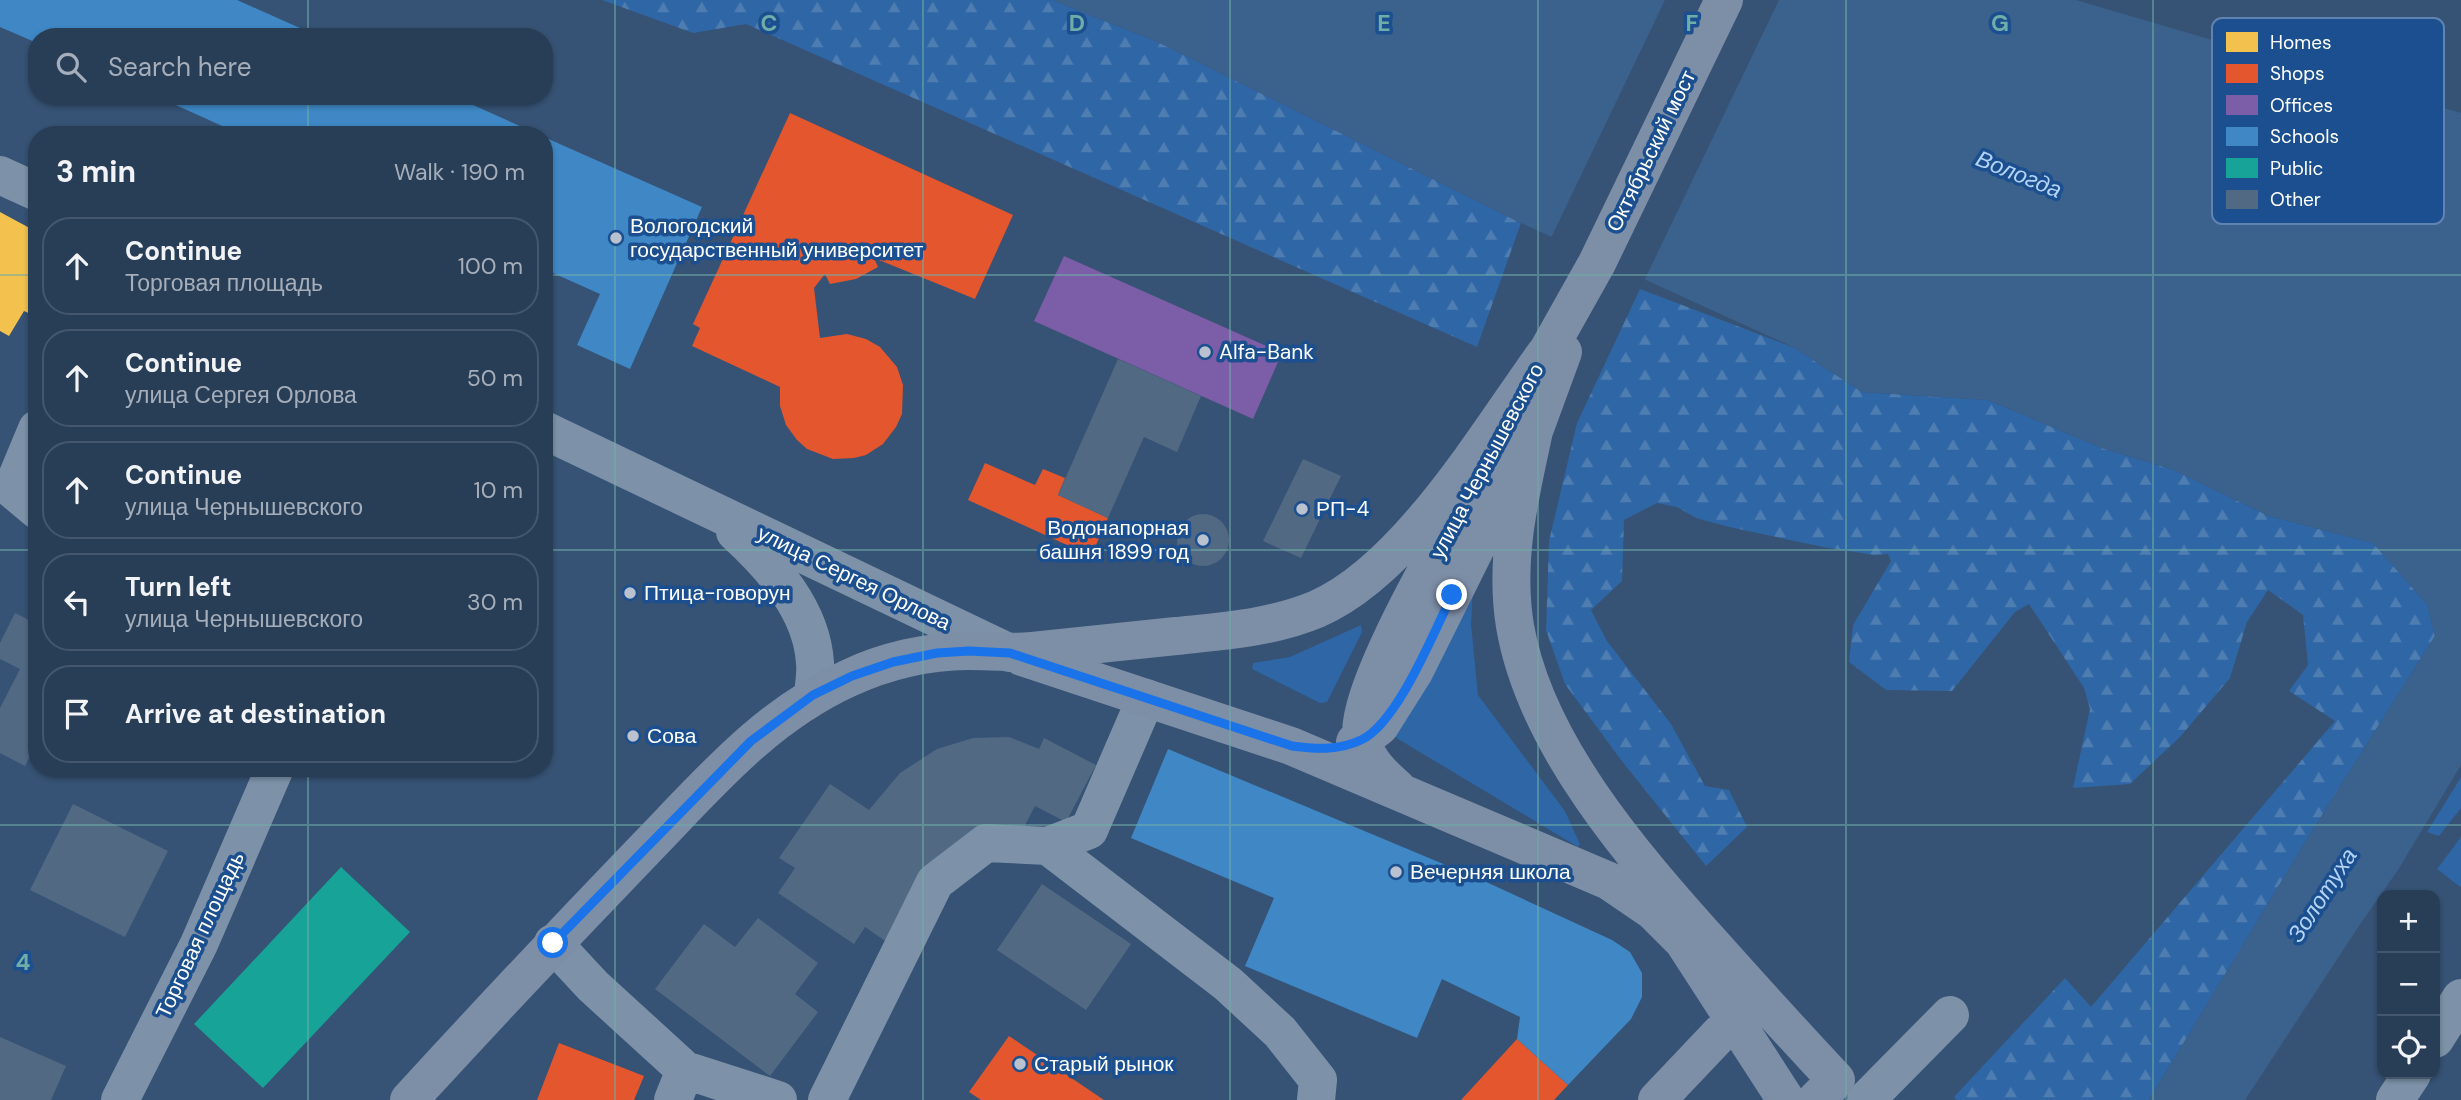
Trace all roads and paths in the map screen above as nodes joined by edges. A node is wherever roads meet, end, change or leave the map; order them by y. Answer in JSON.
{"nodes":[{"id":1,"x":1724,"y":0,"type":"edge"},
{"id":2,"x":0,"y":175,"type":"edge"},
{"id":3,"x":28,"y":188,"type":"edge"},
{"id":4,"x":1596,"y":264,"type":"junction"},
{"id":5,"x":1545,"y":354,"type":"junction"},
{"id":6,"x":1534,"y":431,"type":"junction"},
{"id":7,"x":553,"y":434,"type":"edge"},
{"id":8,"x":28,"y":458,"type":"edge"},
{"id":9,"x":16,"y":496,"type":"edge"},
{"id":10,"x":688,"y":498,"type":"junction"},
{"id":11,"x":1010,"y":653,"type":"junction"},
{"id":12,"x":813,"y":695,"type":"junction"},
{"id":13,"x":1146,"y":698,"type":"junction"},
{"id":14,"x":1362,"y":740,"type":"junction"},
{"id":15,"x":1292,"y":746,"type":"junction"},
{"id":16,"x":271,"y":777,"type":"edge"},
{"id":17,"x":1404,"y":794,"type":"junction"},
{"id":18,"x":1048,"y":846,"type":"junction"},
{"id":19,"x":1609,"y":881,"type":"junction"},
{"id":20,"x":1682,"y":910,"type":"junction"},
{"id":21,"x":553,"y":943,"type":"junction"},
{"id":22,"x":2461,"y":999,"type":"edge"},
{"id":23,"x":1745,"y":1007,"type":"junction"},
{"id":24,"x":1950,"y":1015,"type":"dead end"},
{"id":25,"x":2440,"y":1031,"type":"edge"},
{"id":26,"x":2409,"y":1079,"type":"edge"},
{"id":27,"x":679,"y":1085,"type":"edge"},
{"id":28,"x":1844,"y":1095,"type":"edge"},
{"id":29,"x":120,"y":1100,"type":"edge"},
{"id":30,"x":409,"y":1100,"type":"edge"},
{"id":31,"x":778,"y":1100,"type":"edge"},
{"id":32,"x":827,"y":1100,"type":"edge"},
{"id":33,"x":1316,"y":1100,"type":"edge"},
{"id":34,"x":1657,"y":1100,"type":"edge"},
{"id":35,"x":1786,"y":1100,"type":"edge"},
{"id":36,"x":2395,"y":1100,"type":"edge"}],
"edges":[{"from":1,"to":4,"type":"main road","name":"Октябрьский мост"},
{"from":2,"to":3,"type":"street"},
{"from":4,"to":5,"type":"main road","name":"улица Чернышевского"},
{"from":4,"to":6,"type":"main road","name":"улица Чернышевского"},
{"from":5,"to":11,"type":"main road"},
{"from":5,"to":14,"type":"main road","name":"улица Чернышевского"},
{"from":6,"to":14,"type":"main road","name":"улица Чернышевского"},
{"from":6,"to":20,"type":"main road","name":"улица Сергея Орлова"},
{"from":7,"to":10,"type":"street","name":"улица Сергея Орлова"},
{"from":8,"to":9,"type":"street"},
{"from":10,"to":11,"type":"street","name":"улица Сергея Орлова"},
{"from":10,"to":12,"type":"street"},
{"from":11,"to":12,"type":"main road"},
{"from":11,"to":13,"type":"main road","name":"улица Сергея Орлова"},
{"from":12,"to":21,"type":"main road"},
{"from":13,"to":15,"type":"main road","name":"улица Сергея Орлова"},
{"from":13,"to":18,"type":"street"},
{"from":14,"to":15,"type":"main road"},
{"from":14,"to":17,"type":"main road"},
{"from":15,"to":17,"type":"main road","name":"улица Сергея Орлова"},
{"from":16,"to":29,"type":"street","name":"Торговая площадь"},
{"from":17,"to":19,"type":"main road","name":"улица Сергея Орлова"},
{"from":18,"to":32,"type":"street"},
{"from":18,"to":33,"type":"street"},
{"from":19,"to":20,"type":"main road"},
{"from":19,"to":23,"type":"main road","name":"улица Сергея Орлова"},
{"from":20,"to":23,"type":"main road","name":"улица Сергея Орлова"},
{"from":21,"to":27,"type":"street"},
{"from":21,"to":30,"type":"main road"},
{"from":22,"to":25,"type":"street"},
{"from":23,"to":28,"type":"main road","name":"улица Сергея Орлова"},
{"from":23,"to":34,"type":"main road"},
{"from":23,"to":35,"type":"main road","name":"улица Сергея Орлова"},
{"from":24,"to":28,"type":"street"},
{"from":26,"to":36,"type":"street"},
{"from":27,"to":31,"type":"street"}]}
